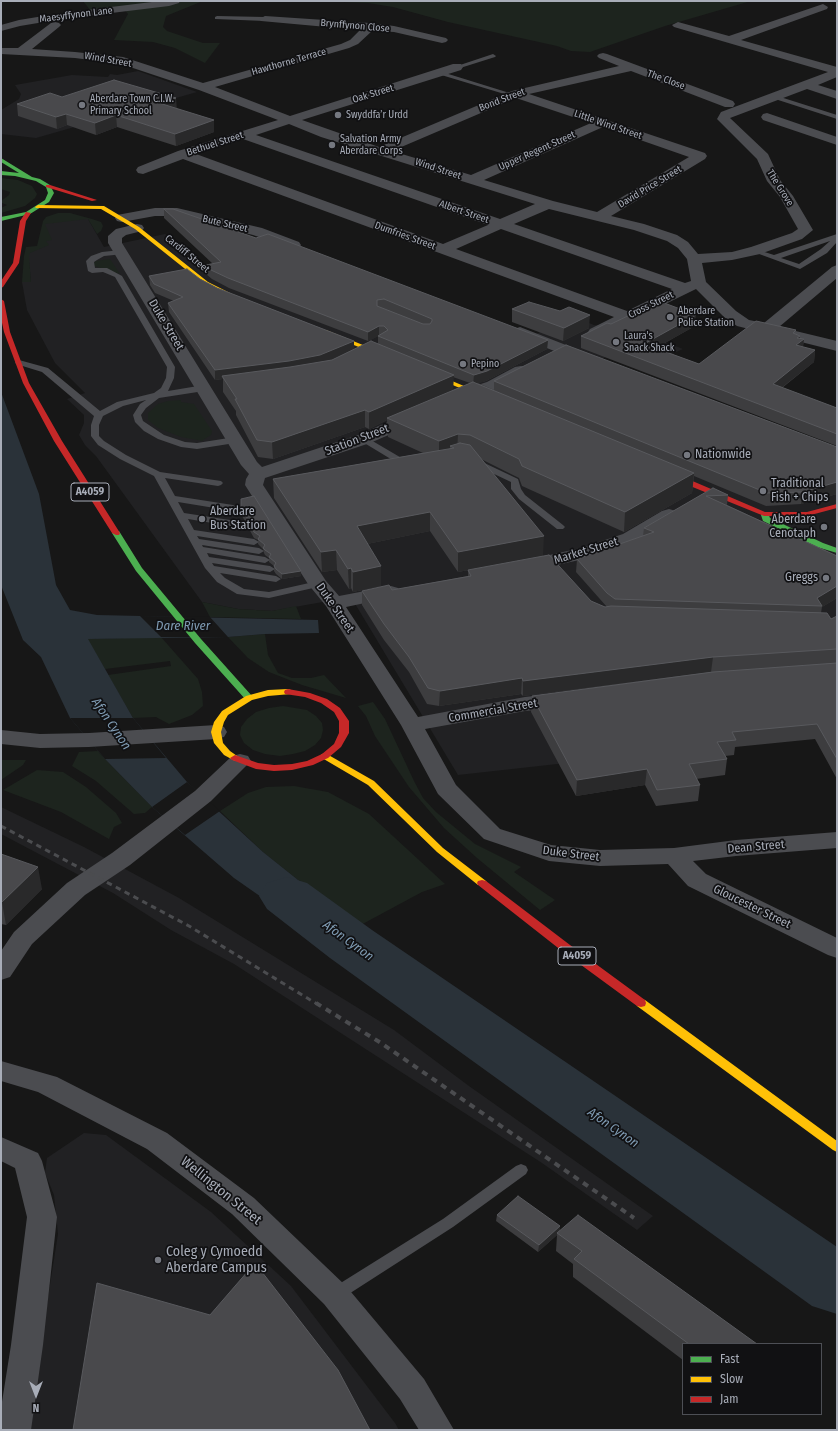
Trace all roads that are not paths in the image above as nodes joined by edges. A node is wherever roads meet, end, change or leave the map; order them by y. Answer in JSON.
{"nodes":[{"id":1,"x":175,"y":1,"type":"edge"},
{"id":2,"x":824,"y":7,"type":"dead end"},
{"id":3,"x":218,"y":18,"type":"dead end"},
{"id":4,"x":266,"y":19,"type":"joint"},
{"id":5,"x":56,"y":25,"type":"dead end"},
{"id":6,"x":678,"y":25,"type":"dead end"},
{"id":7,"x":370,"y":26,"type":"junction"},
{"id":8,"x":1,"y":28,"type":"edge"},
{"id":9,"x":442,"y":40,"type":"dead end"},
{"id":10,"x":730,"y":40,"type":"junction"},
{"id":11,"x":1,"y":51,"type":"edge"},
{"id":12,"x":21,"y":52,"type":"junction"},
{"id":13,"x":493,"y":56,"type":"dead end"},
{"id":14,"x":603,"y":56,"type":"dead end"},
{"id":15,"x":457,"y":67,"type":"joint"},
{"id":16,"x":631,"y":67,"type":"junction"},
{"id":17,"x":837,"y":72,"type":"edge"},
{"id":18,"x":440,"y":73,"type":"junction"},
{"id":19,"x":807,"y":85,"type":"junction"},
{"id":20,"x":203,"y":87,"type":"junction"},
{"id":21,"x":514,"y":95,"type":"junction"},
{"id":22,"x":837,"y":95,"type":"edge"},
{"id":23,"x":774,"y":97,"type":"junction"},
{"id":24,"x":729,"y":104,"type":"dead end"},
{"id":25,"x":767,"y":117,"type":"dead end"},
{"id":26,"x":837,"y":117,"type":"edge"},
{"id":27,"x":288,"y":120,"type":"junction"},
{"id":28,"x":602,"y":123,"type":"junction"},
{"id":29,"x":243,"y":135,"type":"junction"},
{"id":30,"x":837,"y":141,"type":"edge"},
{"id":31,"x":380,"y":150,"type":"junction"},
{"id":32,"x":183,"y":154,"type":"junction"},
{"id":33,"x":700,"y":156,"type":"joint"},
{"id":34,"x":1,"y":160,"type":"edge"},
{"id":35,"x":143,"y":170,"type":"dead end"},
{"id":36,"x":1,"y":173,"type":"edge"},
{"id":37,"x":29,"y":177,"type":"junction"},
{"id":38,"x":472,"y":180,"type":"junction"},
{"id":39,"x":48,"y":186,"type":"junction"},
{"id":40,"x":187,"y":203,"type":"dead end"},
{"id":41,"x":548,"y":204,"type":"junction"},
{"id":42,"x":38,"y":207,"type":"junction"},
{"id":43,"x":102,"y":207,"type":"junction"},
{"id":44,"x":28,"y":213,"type":"junction"},
{"id":45,"x":599,"y":217,"type":"junction"},
{"id":46,"x":122,"y":218,"type":"junction"},
{"id":47,"x":1,"y":219,"type":"edge"},
{"id":48,"x":499,"y":225,"type":"junction"},
{"id":49,"x":137,"y":228,"type":"junction"},
{"id":50,"x":257,"y":231,"type":"junction"},
{"id":51,"x":837,"y":237,"type":"edge"},
{"id":52,"x":443,"y":250,"type":"junction"},
{"id":53,"x":309,"y":251,"type":"edge"},
{"id":54,"x":755,"y":251,"type":"junction"},
{"id":55,"x":121,"y":252,"type":"junction"},
{"id":56,"x":774,"y":258,"type":"junction"},
{"id":57,"x":694,"y":259,"type":"junction"},
{"id":58,"x":835,"y":274,"type":"edge"},
{"id":59,"x":1,"y":286,"type":"edge"},
{"id":60,"x":692,"y":286,"type":"junction"},
{"id":61,"x":237,"y":297,"type":"edge"},
{"id":62,"x":1,"y":301,"type":"edge"},
{"id":63,"x":627,"y":316,"type":"junction"},
{"id":64,"x":503,"y":326,"type":"edge"},
{"id":65,"x":315,"y":328,"type":"edge"},
{"id":66,"x":767,"y":329,"type":"junction"},
{"id":67,"x":370,"y":346,"type":"junction"},
{"id":68,"x":837,"y":346,"type":"edge"},
{"id":69,"x":564,"y":349,"type":"junction"},
{"id":70,"x":348,"y":360,"type":"edge"},
{"id":71,"x":397,"y":361,"type":"edge"},
{"id":72,"x":19,"y":362,"type":"junction"},
{"id":73,"x":601,"y":363,"type":"edge"},
{"id":74,"x":418,"y":369,"type":"edge"},
{"id":75,"x":221,"y":386,"type":"edge"},
{"id":76,"x":204,"y":388,"type":"junction"},
{"id":77,"x":474,"y":392,"type":"junction"},
{"id":78,"x":156,"y":396,"type":"junction"},
{"id":79,"x":500,"y":403,"type":"edge"},
{"id":80,"x":99,"y":415,"type":"junction"},
{"id":81,"x":364,"y":439,"type":"junction"},
{"id":82,"x":235,"y":440,"type":"junction"},
{"id":83,"x":466,"y":457,"type":"edge"},
{"id":84,"x":415,"y":466,"type":"edge"},
{"id":85,"x":661,"y":471,"type":"edge"},
{"id":86,"x":259,"y":474,"type":"junction"},
{"id":87,"x":710,"y":492,"type":"junction"},
{"id":88,"x":228,"y":500,"type":"junction"},
{"id":89,"x":837,"y":506,"type":"edge"},
{"id":90,"x":178,"y":511,"type":"junction"},
{"id":91,"x":764,"y":514,"type":"junction"},
{"id":92,"x":243,"y":525,"type":"dead end"},
{"id":93,"x":560,"y":528,"type":"dead end"},
{"id":94,"x":248,"y":534,"type":"dead end"},
{"id":95,"x":254,"y":542,"type":"dead end"},
{"id":96,"x":259,"y":551,"type":"dead end"},
{"id":97,"x":837,"y":551,"type":"edge"},
{"id":98,"x":205,"y":558,"type":"junction"},
{"id":99,"x":265,"y":560,"type":"dead end"},
{"id":100,"x":210,"y":568,"type":"junction"},
{"id":101,"x":270,"y":570,"type":"dead end"},
{"id":102,"x":507,"y":570,"type":"edge"},
{"id":103,"x":276,"y":579,"type":"dead end"},
{"id":104,"x":318,"y":584,"type":"junction"},
{"id":105,"x":405,"y":590,"type":"edge"},
{"id":106,"x":334,"y":603,"type":"junction"},
{"id":107,"x":580,"y":697,"type":"edge"},
{"id":108,"x":249,"y":698,"type":"junction"},
{"id":109,"x":412,"y":725,"type":"junction"},
{"id":110,"x":216,"y":732,"type":"junction"},
{"id":111,"x":1,"y":737,"type":"edge"},
{"id":112,"x":325,"y":756,"type":"junction"},
{"id":113,"x":240,"y":761,"type":"junction"},
{"id":114,"x":837,"y":840,"type":"edge"},
{"id":115,"x":674,"y":856,"type":"junction"},
{"id":116,"x":837,"y":949,"type":"edge"},
{"id":117,"x":1,"y":971,"type":"edge"},
{"id":118,"x":1,"y":1071,"type":"edge"},
{"id":119,"x":837,"y":1147,"type":"edge"},
{"id":120,"x":1,"y":1148,"type":"edge"},
{"id":121,"x":521,"y":1170,"type":"dead end"},
{"id":122,"x":335,"y":1295,"type":"junction"},
{"id":123,"x":14,"y":1430,"type":"edge"},
{"id":124,"x":437,"y":1430,"type":"edge"}],
"edges":[{"from":1,"to":8,"type":"street","name":"Maesyffynon Lane"},
{"from":2,"to":10,"type":"street"},
{"from":3,"to":4,"type":"lane"},
{"from":4,"to":7,"type":"street","name":"Brynffynon Close"},
{"from":5,"to":12,"type":"street"},
{"from":6,"to":10,"type":"street","name":"The Grove"},
{"from":7,"to":9,"type":"street","name":"Brynffynon Close"},
{"from":7,"to":20,"type":"street","name":"Hawthorne Terrace"},
{"from":10,"to":17,"type":"street","name":"The Grove"},
{"from":11,"to":12,"type":"street","name":"Wind Street"},
{"from":12,"to":20,"type":"street","name":"Wind Street"},
{"from":13,"to":15,"type":"lane"},
{"from":14,"to":16,"type":"street","name":"The Close"},
{"from":15,"to":18,"type":"street","name":"Oak Street"},
{"from":16,"to":21,"type":"street","name":"Bond Street"},
{"from":16,"to":24,"type":"street","name":"The Close"},
{"from":17,"to":19,"type":"street","name":"The Grove"},
{"from":18,"to":21,"type":"lane"},
{"from":18,"to":27,"type":"street","name":"Oak Street"},
{"from":19,"to":22,"type":"street"},
{"from":19,"to":23,"type":"street","name":"The Grove"},
{"from":20,"to":27,"type":"street","name":"Wind Street"},
{"from":21,"to":28,"type":"street","name":"Little Wind Street"},
{"from":21,"to":31,"type":"street","name":"Bond Street"},
{"from":23,"to":26,"type":"lane"},
{"from":23,"to":54,"type":"street","name":"The Grove"},
{"from":25,"to":30,"type":"street"},
{"from":27,"to":29,"type":"street","name":"Bethuel Street"},
{"from":27,"to":31,"type":"street","name":"Wind Street"},
{"from":28,"to":33,"type":"street","name":"Little Wind Street"},
{"from":28,"to":38,"type":"street","name":"Upper Regent Street"},
{"from":29,"to":32,"type":"street","name":"Bethuel Street"},
{"from":29,"to":48,"type":"street","name":"Albert Street"},
{"from":31,"to":38,"type":"street","name":"Wind Street"},
{"from":32,"to":35,"type":"street","name":"Bethuel Street"},
{"from":32,"to":52,"type":"street","name":"Dumfries Street"},
{"from":33,"to":45,"type":"street","name":"David Price Street"},
{"from":34,"to":37,"type":"main road"},
{"from":36,"to":37,"type":"main road"},
{"from":37,"to":39,"type":"main road","name":"Cardiff Street"},
{"from":38,"to":41,"type":"street","name":"Wind Street"},
{"from":39,"to":42,"type":"main road"},
{"from":39,"to":43,"type":"main road","name":"Cardiff Street"},
{"from":40,"to":50,"type":"street","name":"Bute Street"},
{"from":41,"to":45,"type":"street","name":"Wind Street"},
{"from":41,"to":48,"type":"street"},
{"from":42,"to":43,"type":"main road","name":"Cardiff Street"},
{"from":42,"to":44,"type":"main road"},
{"from":43,"to":46,"type":"main road","name":"Cardiff Street"},
{"from":44,"to":47,"type":"main road"},
{"from":44,"to":59,"type":"main road"},
{"from":45,"to":57,"type":"street","name":"Wind Street"},
{"from":46,"to":49,"type":"main road","name":"Cardiff Street"},
{"from":46,"to":50,"type":"street","name":"Bute Street"},
{"from":48,"to":52,"type":"street"},
{"from":48,"to":60,"type":"street","name":"Albert Street"},
{"from":49,"to":55,"type":"street","name":"Duke Street"},
{"from":49,"to":61,"type":"main road","name":"Cardiff Street"},
{"from":50,"to":53,"type":"street","name":"Bute Street"},
{"from":51,"to":56,"type":"lane"},
{"from":51,"to":56,"type":"lane"},
{"from":52,"to":63,"type":"street","name":"Dumfries Street"},
{"from":54,"to":56,"type":"lane"},
{"from":54,"to":57,"type":"street","name":"The Grove"},
{"from":55,"to":76,"type":"street","name":"Duke Street"},
{"from":55,"to":78,"type":"lane"},
{"from":57,"to":60,"type":"street","name":"Wind Street"},
{"from":58,"to":66,"type":"street"},
{"from":60,"to":63,"type":"street","name":"Cross Street"},
{"from":60,"to":66,"type":"street"},
{"from":62,"to":72,"type":"main road","number":"A4059"},
{"from":63,"to":69,"type":"street","name":"Cross Street"},
{"from":64,"to":69,"type":"street"},
{"from":65,"to":67,"type":"main road"},
{"from":66,"to":68,"type":"street"},
{"from":67,"to":70,"type":"street"},
{"from":67,"to":71,"type":"main road"},
{"from":69,"to":73,"type":"street"},
{"from":69,"to":77,"type":"street","name":"Cross Street"},
{"from":72,"to":80,"type":"lane"},
{"from":72,"to":108,"type":"main road","number":"A4059"},
{"from":74,"to":77,"type":"main road"},
{"from":75,"to":76,"type":"street"},
{"from":76,"to":78,"type":"lane"},
{"from":76,"to":82,"type":"street","name":"Duke Street"},
{"from":77,"to":79,"type":"main road"},
{"from":77,"to":81,"type":"street","name":"Station Street"},
{"from":78,"to":80,"type":"lane"},
{"from":78,"to":82,"type":"lane"},
{"from":80,"to":90,"type":"lane"},
{"from":81,"to":84,"type":"lane"},
{"from":81,"to":86,"type":"street","name":"Station Street"},
{"from":82,"to":86,"type":"street","name":"Duke Street"},
{"from":83,"to":93,"type":"lane"},
{"from":85,"to":87,"type":"main road"},
{"from":86,"to":104,"type":"street","name":"Duke Street"},
{"from":87,"to":91,"type":"main road"},
{"from":87,"to":102,"type":"street","name":"Market Street"},
{"from":88,"to":90,"type":"lane"},
{"from":88,"to":90,"type":"lane"},
{"from":88,"to":90,"type":"lane"},
{"from":89,"to":91,"type":"main road"},
{"from":90,"to":92,"type":"lane"},
{"from":90,"to":94,"type":"lane"},
{"from":90,"to":95,"type":"lane"},
{"from":90,"to":96,"type":"lane"},
{"from":90,"to":98,"type":"lane"},
{"from":90,"to":99,"type":"lane"},
{"from":91,"to":97,"type":"main road"},
{"from":98,"to":100,"type":"lane"},
{"from":98,"to":101,"type":"lane"},
{"from":100,"to":103,"type":"lane"},
{"from":100,"to":104,"type":"lane"},
{"from":104,"to":106,"type":"street","name":"Duke Street"},
{"from":105,"to":106,"type":"street"},
{"from":106,"to":109,"type":"street","name":"Duke Street"},
{"from":107,"to":109,"type":"street","name":"Commercial Street"},
{"from":108,"to":110,"type":"main road"},
{"from":108,"to":112,"type":"main road"},
{"from":109,"to":115,"type":"street","name":"Duke Street"},
{"from":110,"to":111,"type":"street"},
{"from":110,"to":113,"type":"main road"},
{"from":112,"to":113,"type":"main road"},
{"from":112,"to":119,"type":"main road","number":"A4059"},
{"from":113,"to":117,"type":"street"},
{"from":114,"to":115,"type":"street","name":"Dean Street"},
{"from":115,"to":116,"type":"street","name":"Gloucester Street"},
{"from":118,"to":122,"type":"street","name":"Wellington Street"},
{"from":120,"to":123,"type":"street"},
{"from":121,"to":122,"type":"lane"},
{"from":122,"to":124,"type":"street","name":"Wellington Street"}]}
